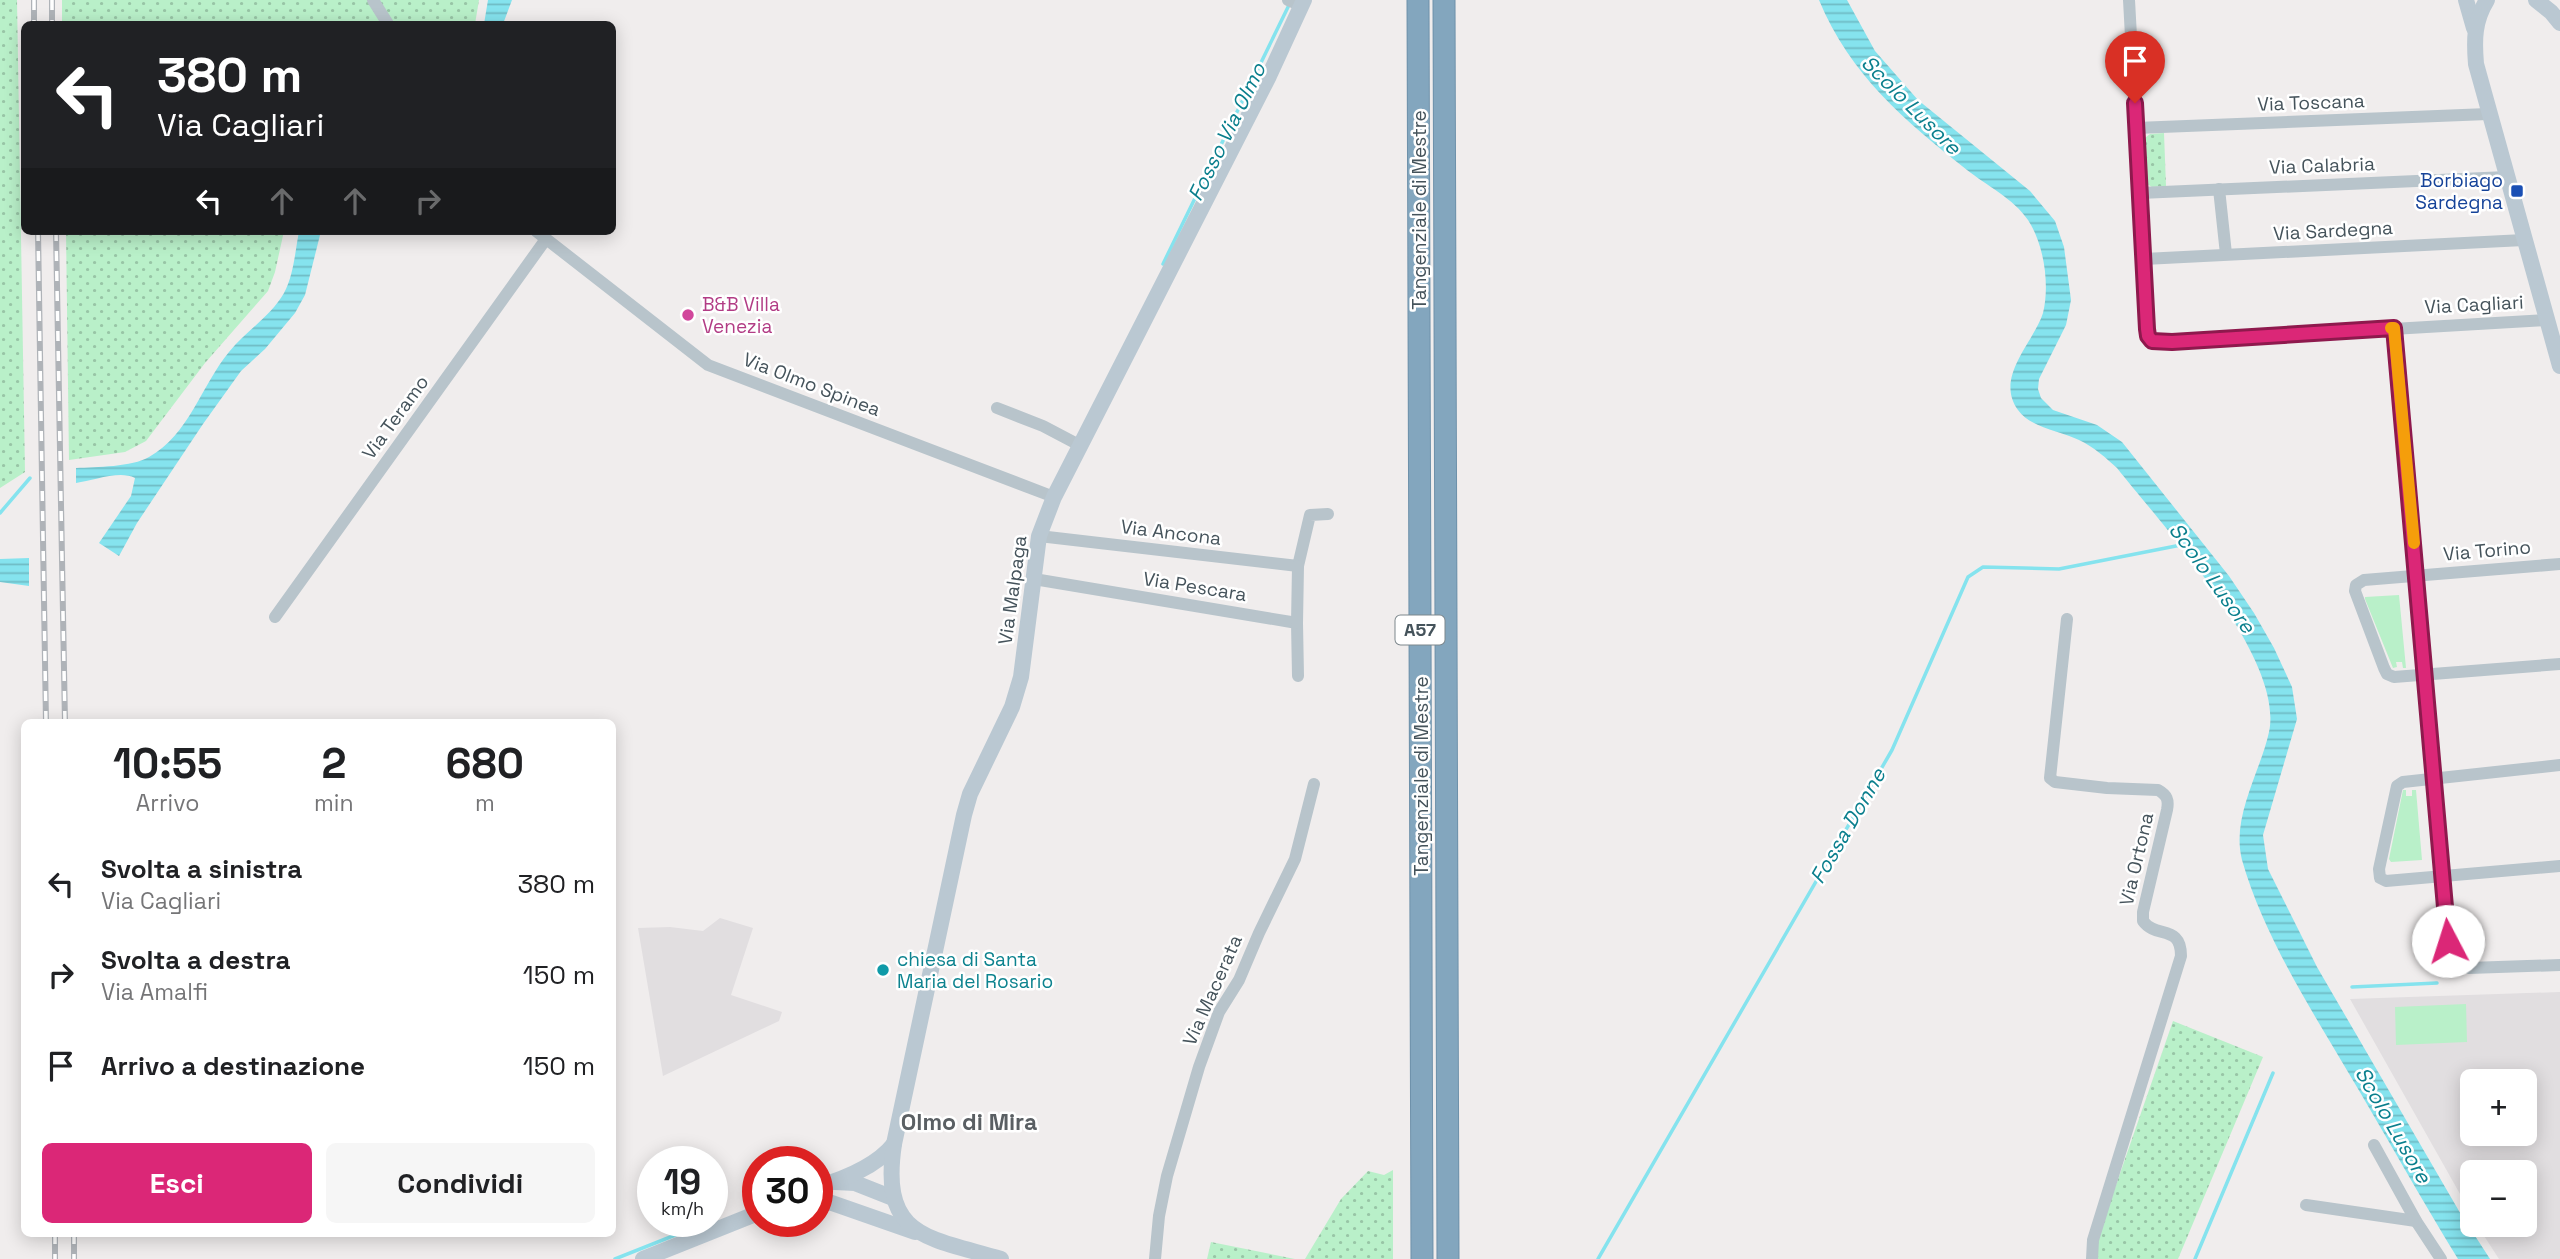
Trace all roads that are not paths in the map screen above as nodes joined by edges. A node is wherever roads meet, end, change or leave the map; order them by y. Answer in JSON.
{"nodes":[{"id":1,"x":373,"y":0,"type":"edge"},
{"id":2,"x":1418,"y":0,"type":"edge"},
{"id":3,"x":1444,"y":0,"type":"edge"},
{"id":4,"x":2129,"y":0,"type":"edge"},
{"id":5,"x":2466,"y":0,"type":"edge"},
{"id":6,"x":2487,"y":0,"type":"edge"},
{"id":7,"x":2536,"y":0,"type":"edge"},
{"id":8,"x":1297,"y":2,"type":"edge"},
{"id":9,"x":2553,"y":12,"type":"edge"},
{"id":10,"x":386,"y":21,"type":"edge"},
{"id":11,"x":2475,"y":31,"type":"junction"},
{"id":12,"x":2488,"y":114,"type":"junction"},
{"id":13,"x":2136,"y":128,"type":"junction"},
{"id":14,"x":2507,"y":177,"type":"junction"},
{"id":15,"x":2219,"y":189,"type":"junction"},
{"id":16,"x":2140,"y":193,"type":"junction"},
{"id":17,"x":541,"y":235,"type":"edge"},
{"id":18,"x":2524,"y":240,"type":"junction"},
{"id":19,"x":2226,"y":254,"type":"junction"},
{"id":20,"x":2144,"y":259,"type":"junction"},
{"id":21,"x":2547,"y":320,"type":"junction"},
{"id":22,"x":2394,"y":328,"type":"junction"},
{"id":23,"x":2560,"y":366,"type":"edge"},
{"id":24,"x":997,"y":408,"type":"dead end"},
{"id":25,"x":1081,"y":446,"type":"junction"},
{"id":26,"x":1055,"y":497,"type":"junction"},
{"id":27,"x":1328,"y":514,"type":"dead end"},
{"id":28,"x":1039,"y":536,"type":"junction"},
{"id":29,"x":2560,"y":564,"type":"edge"},
{"id":30,"x":1298,"y":566,"type":"junction"},
{"id":31,"x":2416,"y":576,"type":"junction"},
{"id":32,"x":1034,"y":579,"type":"junction"},
{"id":33,"x":275,"y":617,"type":"dead end"},
{"id":34,"x":2067,"y":618,"type":"dead end"},
{"id":35,"x":1297,"y":623,"type":"junction"},
{"id":36,"x":2560,"y":664,"type":"edge"},
{"id":37,"x":1298,"y":676,"type":"dead end"},
{"id":38,"x":2425,"y":676,"type":"junction"},
{"id":39,"x":2560,"y":765,"type":"edge"},
{"id":40,"x":2434,"y":778,"type":"junction"},
{"id":41,"x":1314,"y":784,"type":"dead end"},
{"id":42,"x":2560,"y":866,"type":"edge"},
{"id":43,"x":2443,"y":877,"type":"junction"},
{"id":44,"x":2560,"y":965,"type":"edge"},
{"id":45,"x":894,"y":1144,"type":"junction"},
{"id":46,"x":2374,"y":1145,"type":"dead end"},
{"id":47,"x":835,"y":1182,"type":"joint"},
{"id":48,"x":893,"y":1198,"type":"junction"},
{"id":49,"x":833,"y":1203,"type":"edge"},
{"id":50,"x":2306,"y":1205,"type":"dead end"},
{"id":51,"x":858,"y":1213,"type":"junction"},
{"id":52,"x":742,"y":1219,"type":"edge"},
{"id":53,"x":2416,"y":1221,"type":"junction"},
{"id":54,"x":919,"y":1233,"type":"junction"},
{"id":55,"x":643,"y":1259,"type":"edge"},
{"id":56,"x":1001,"y":1259,"type":"edge"},
{"id":57,"x":1155,"y":1259,"type":"edge"},
{"id":58,"x":1422,"y":1259,"type":"edge"},
{"id":59,"x":1448,"y":1259,"type":"edge"},
{"id":60,"x":2092,"y":1259,"type":"edge"},
{"id":61,"x":2441,"y":1259,"type":"edge"}],
"edges":[{"from":1,"to":10,"type":"street"},
{"from":2,"to":58,"type":"highway","name":"Tangenziale di Mestre","number":"A57"},
{"from":3,"to":59,"type":"highway","name":"Tangenziale di Mestre","number":"A57"},
{"from":4,"to":13,"type":"street"},
{"from":5,"to":11,"type":"street"},
{"from":6,"to":11,"type":"street"},
{"from":7,"to":9,"type":"street"},
{"from":8,"to":25,"type":"street","name":"Via Malpaga"},
{"from":11,"to":12,"type":"street"},
{"from":12,"to":13,"type":"street","name":"Via Toscana"},
{"from":12,"to":14,"type":"street"},
{"from":13,"to":16,"type":"street"},
{"from":14,"to":15,"type":"street","name":"Via Calabria"},
{"from":14,"to":18,"type":"street"},
{"from":15,"to":16,"type":"street","name":"Via Calabria"},
{"from":15,"to":19,"type":"street"},
{"from":16,"to":20,"type":"street"},
{"from":17,"to":26,"type":"street","name":"Via Olmo Spinea"},
{"from":17,"to":33,"type":"street","name":"Via Teramo"},
{"from":18,"to":19,"type":"street","name":"Via Sardegna"},
{"from":18,"to":21,"type":"street"},
{"from":19,"to":20,"type":"street","name":"Via Sardegna"},
{"from":20,"to":22,"type":"street","name":"Via Cagliari"},
{"from":21,"to":22,"type":"street","name":"Via Cagliari"},
{"from":21,"to":23,"type":"street"},
{"from":22,"to":31,"type":"street"},
{"from":24,"to":25,"type":"street"},
{"from":25,"to":26,"type":"street","name":"Via Malpaga"},
{"from":26,"to":28,"type":"street","name":"Via Malpaga"},
{"from":27,"to":30,"type":"street"},
{"from":28,"to":30,"type":"street","name":"Via Ancona"},
{"from":28,"to":32,"type":"street","name":"Via Malpaga"},
{"from":29,"to":31,"type":"street","name":"Via Torino"},
{"from":30,"to":35,"type":"street"},
{"from":31,"to":38,"type":"street"},
{"from":31,"to":38,"type":"street","name":"Via Torino"},
{"from":32,"to":35,"type":"street","name":"Via Pescara"},
{"from":32,"to":45,"type":"street","name":"Via Malpaga"},
{"from":34,"to":60,"type":"street","name":"Via Ortona"},
{"from":35,"to":37,"type":"street"},
{"from":36,"to":38,"type":"street"},
{"from":38,"to":40,"type":"street"},
{"from":39,"to":40,"type":"street"},
{"from":40,"to":43,"type":"street"},
{"from":40,"to":43,"type":"street"},
{"from":41,"to":57,"type":"street","name":"Via Macerata"},
{"from":42,"to":43,"type":"street"},
{"from":43,"to":44,"type":"street"},
{"from":45,"to":47,"type":"street"},
{"from":45,"to":48,"type":"street","name":"Via Malpaga"},
{"from":46,"to":53,"type":"street"},
{"from":47,"to":48,"type":"street"},
{"from":48,"to":51,"type":"street"},
{"from":48,"to":54,"type":"street"},
{"from":49,"to":51,"type":"street"},
{"from":50,"to":53,"type":"street"},
{"from":51,"to":54,"type":"street"},
{"from":52,"to":55,"type":"street"},
{"from":53,"to":61,"type":"street"},
{"from":54,"to":56,"type":"street"}]}
